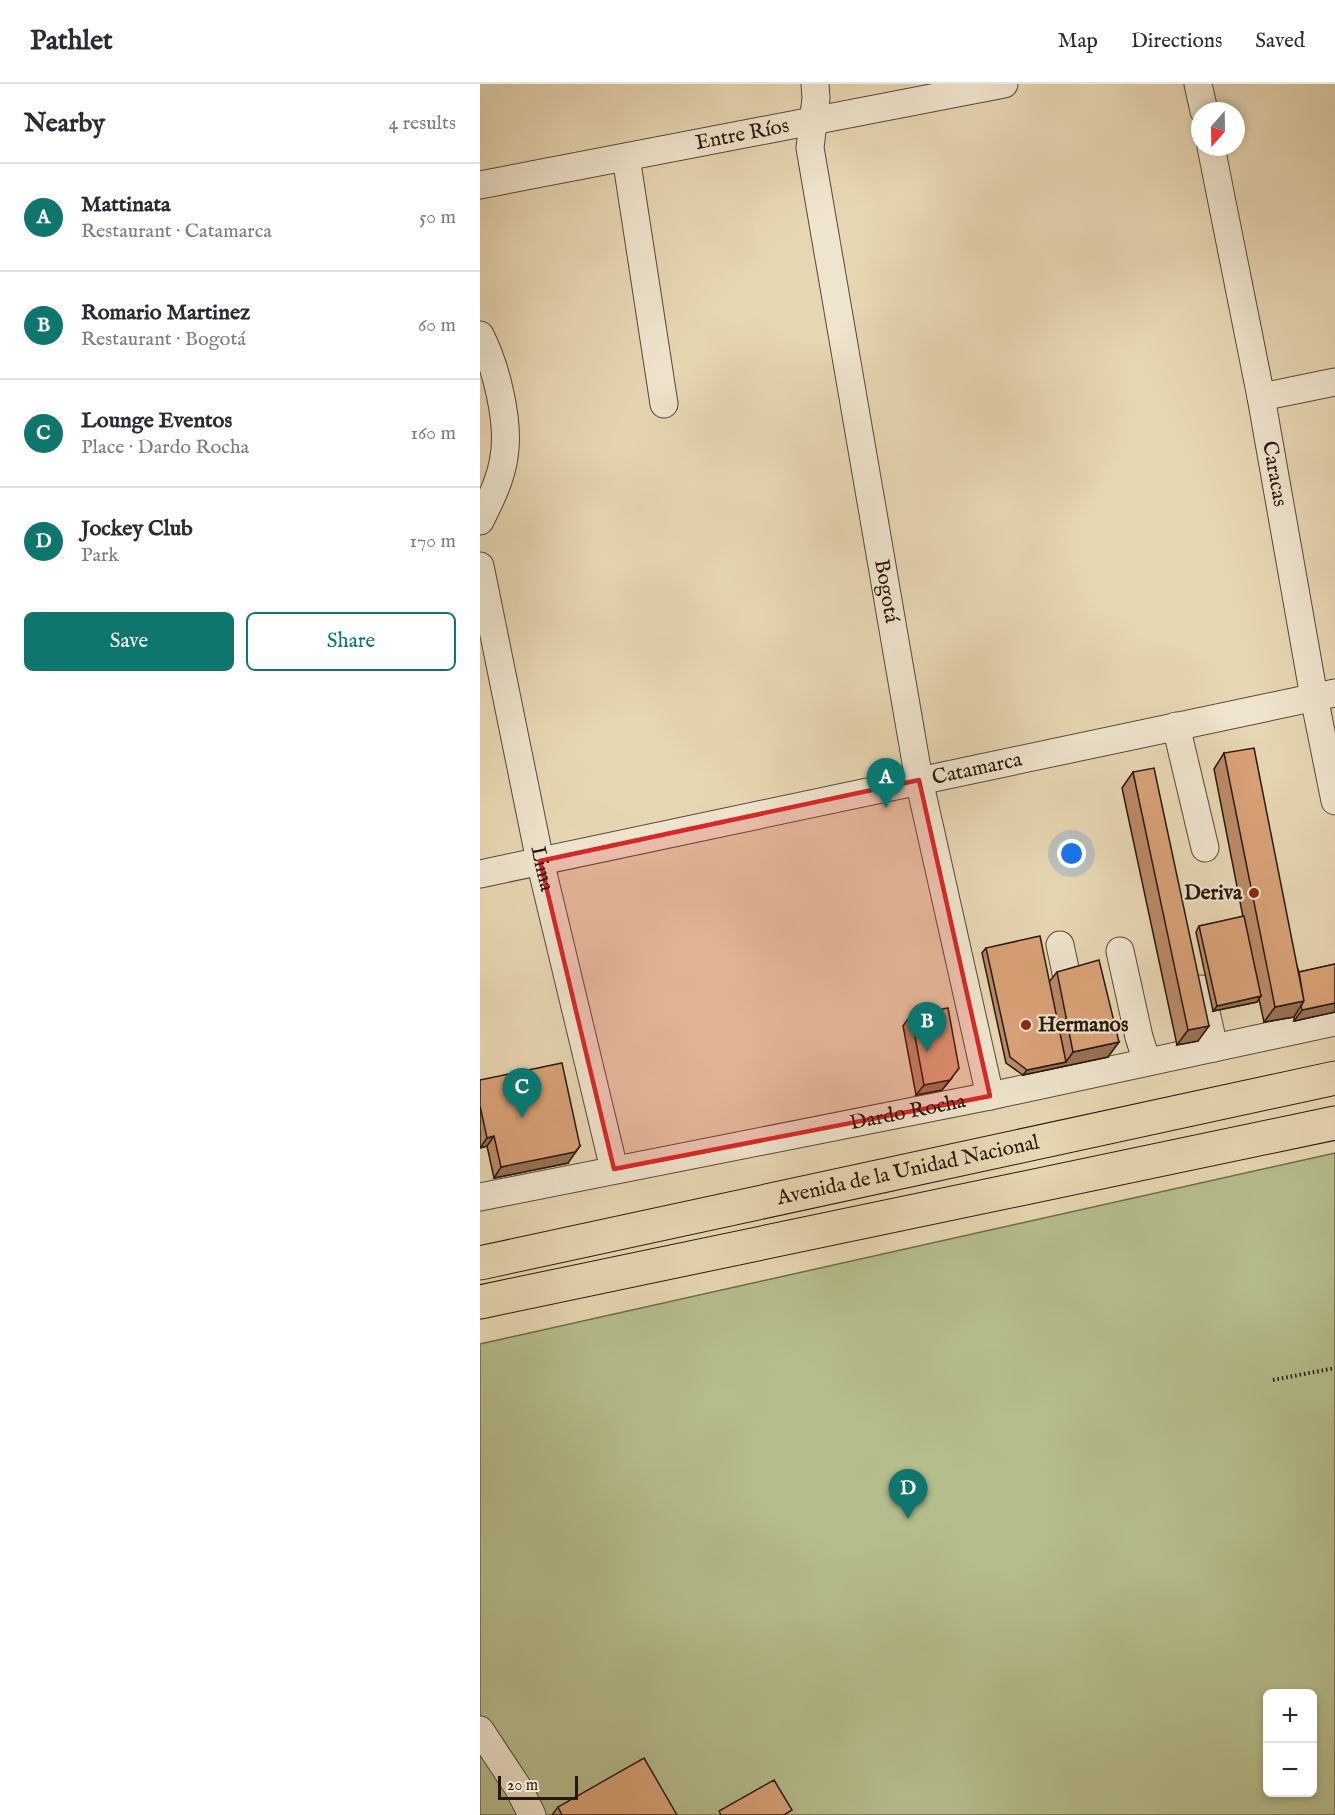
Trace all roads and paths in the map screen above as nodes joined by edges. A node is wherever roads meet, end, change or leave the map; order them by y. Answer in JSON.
{"nodes":[{"id":1,"x":815,"y":84,"type":"edge"},
{"id":2,"x":1004,"y":84,"type":"edge"},
{"id":3,"x":1198,"y":84,"type":"edge"},
{"id":4,"x":1201,"y":102,"type":"edge"},
{"id":5,"x":813,"y":120,"type":"junction"},
{"id":6,"x":1213,"y":156,"type":"edge"},
{"id":7,"x":626,"y":157,"type":"junction"},
{"id":8,"x":480,"y":185,"type":"edge"},
{"id":9,"x":480,"y":335,"type":"edge"},
{"id":10,"x":1335,"y":382,"type":"edge"},
{"id":11,"x":1261,"y":397,"type":"junction"},
{"id":12,"x":664,"y":404,"type":"dead end"},
{"id":13,"x":480,"y":521,"type":"edge"},
{"id":14,"x":480,"y":566,"type":"edge"},
{"id":15,"x":1324,"y":695,"type":"edge"},
{"id":16,"x":1176,"y":726,"type":"junction"},
{"id":17,"x":919,"y":780,"type":"junction"},
{"id":18,"x":1335,"y":801,"type":"edge"},
{"id":19,"x":1205,"y":848,"type":"dead end"},
{"id":20,"x":540,"y":861,"type":"junction"},
{"id":21,"x":480,"y":874,"type":"edge"},
{"id":22,"x":1059,"y":945,"type":"dead end"},
{"id":23,"x":1120,"y":951,"type":"dead end"},
{"id":24,"x":1068,"y":982,"type":"edge"},
{"id":25,"x":1201,"y":989,"type":"edge"},
{"id":26,"x":1335,"y":1022,"type":"edge"},
{"id":27,"x":1214,"y":1048,"type":"junction"},
{"id":28,"x":1147,"y":1062,"type":"junction"},
{"id":29,"x":1335,"y":1078,"type":"edge"},
{"id":30,"x":990,"y":1096,"type":"junction"},
{"id":31,"x":1335,"y":1122,"type":"edge"},
{"id":32,"x":614,"y":1169,"type":"junction"},
{"id":33,"x":480,"y":1197,"type":"edge"},
{"id":34,"x":480,"y":1263,"type":"edge"},
{"id":35,"x":480,"y":1302,"type":"edge"},
{"id":36,"x":1335,"y":1368,"type":"edge"},
{"id":37,"x":1273,"y":1380,"type":"dead end"},
{"id":38,"x":480,"y":1730,"type":"edge"},
{"id":39,"x":532,"y":1815,"type":"edge"}],
"edges":[{"from":1,"to":5,"type":"street","name":"Bogotá"},
{"from":2,"to":5,"type":"street","name":"Entre Ríos"},
{"from":3,"to":4,"type":"street"},
{"from":5,"to":7,"type":"street","name":"Entre Ríos"},
{"from":5,"to":17,"type":"street","name":"Bogotá"},
{"from":6,"to":11,"type":"street","name":"Caracas"},
{"from":7,"to":8,"type":"street","name":"Entre Ríos"},
{"from":7,"to":12,"type":"street"},
{"from":9,"to":13,"type":"street"},
{"from":10,"to":11,"type":"street"},
{"from":11,"to":15,"type":"street","name":"Caracas"},
{"from":14,"to":20,"type":"street","name":"Lima"},
{"from":15,"to":16,"type":"street","name":"Catamarca"},
{"from":15,"to":18,"type":"street","name":"Caracas"},
{"from":16,"to":17,"type":"street","name":"Catamarca"},
{"from":16,"to":19,"type":"street"},
{"from":17,"to":20,"type":"street","name":"Catamarca"},
{"from":17,"to":30,"type":"street","name":"Bogotá"},
{"from":20,"to":21,"type":"street","name":"Catamarca"},
{"from":20,"to":32,"type":"street","name":"Lima"},
{"from":22,"to":24,"type":"street"},
{"from":23,"to":28,"type":"street"},
{"from":25,"to":27,"type":"street"},
{"from":26,"to":27,"type":"street","name":"Dardo Rocha"},
{"from":27,"to":28,"type":"street","name":"Dardo Rocha"},
{"from":28,"to":30,"type":"street","name":"Dardo Rocha"},
{"from":29,"to":34,"type":"main road","name":"Avenida de la Unidad Nacional"},
{"from":30,"to":32,"type":"street","name":"Dardo Rocha"},
{"from":31,"to":35,"type":"main road","name":"Avenida de la Unidad Nacional"},
{"from":32,"to":33,"type":"street","name":"Dardo Rocha"},
{"from":36,"to":37,"type":"path"},
{"from":38,"to":39,"type":"street"}]}
